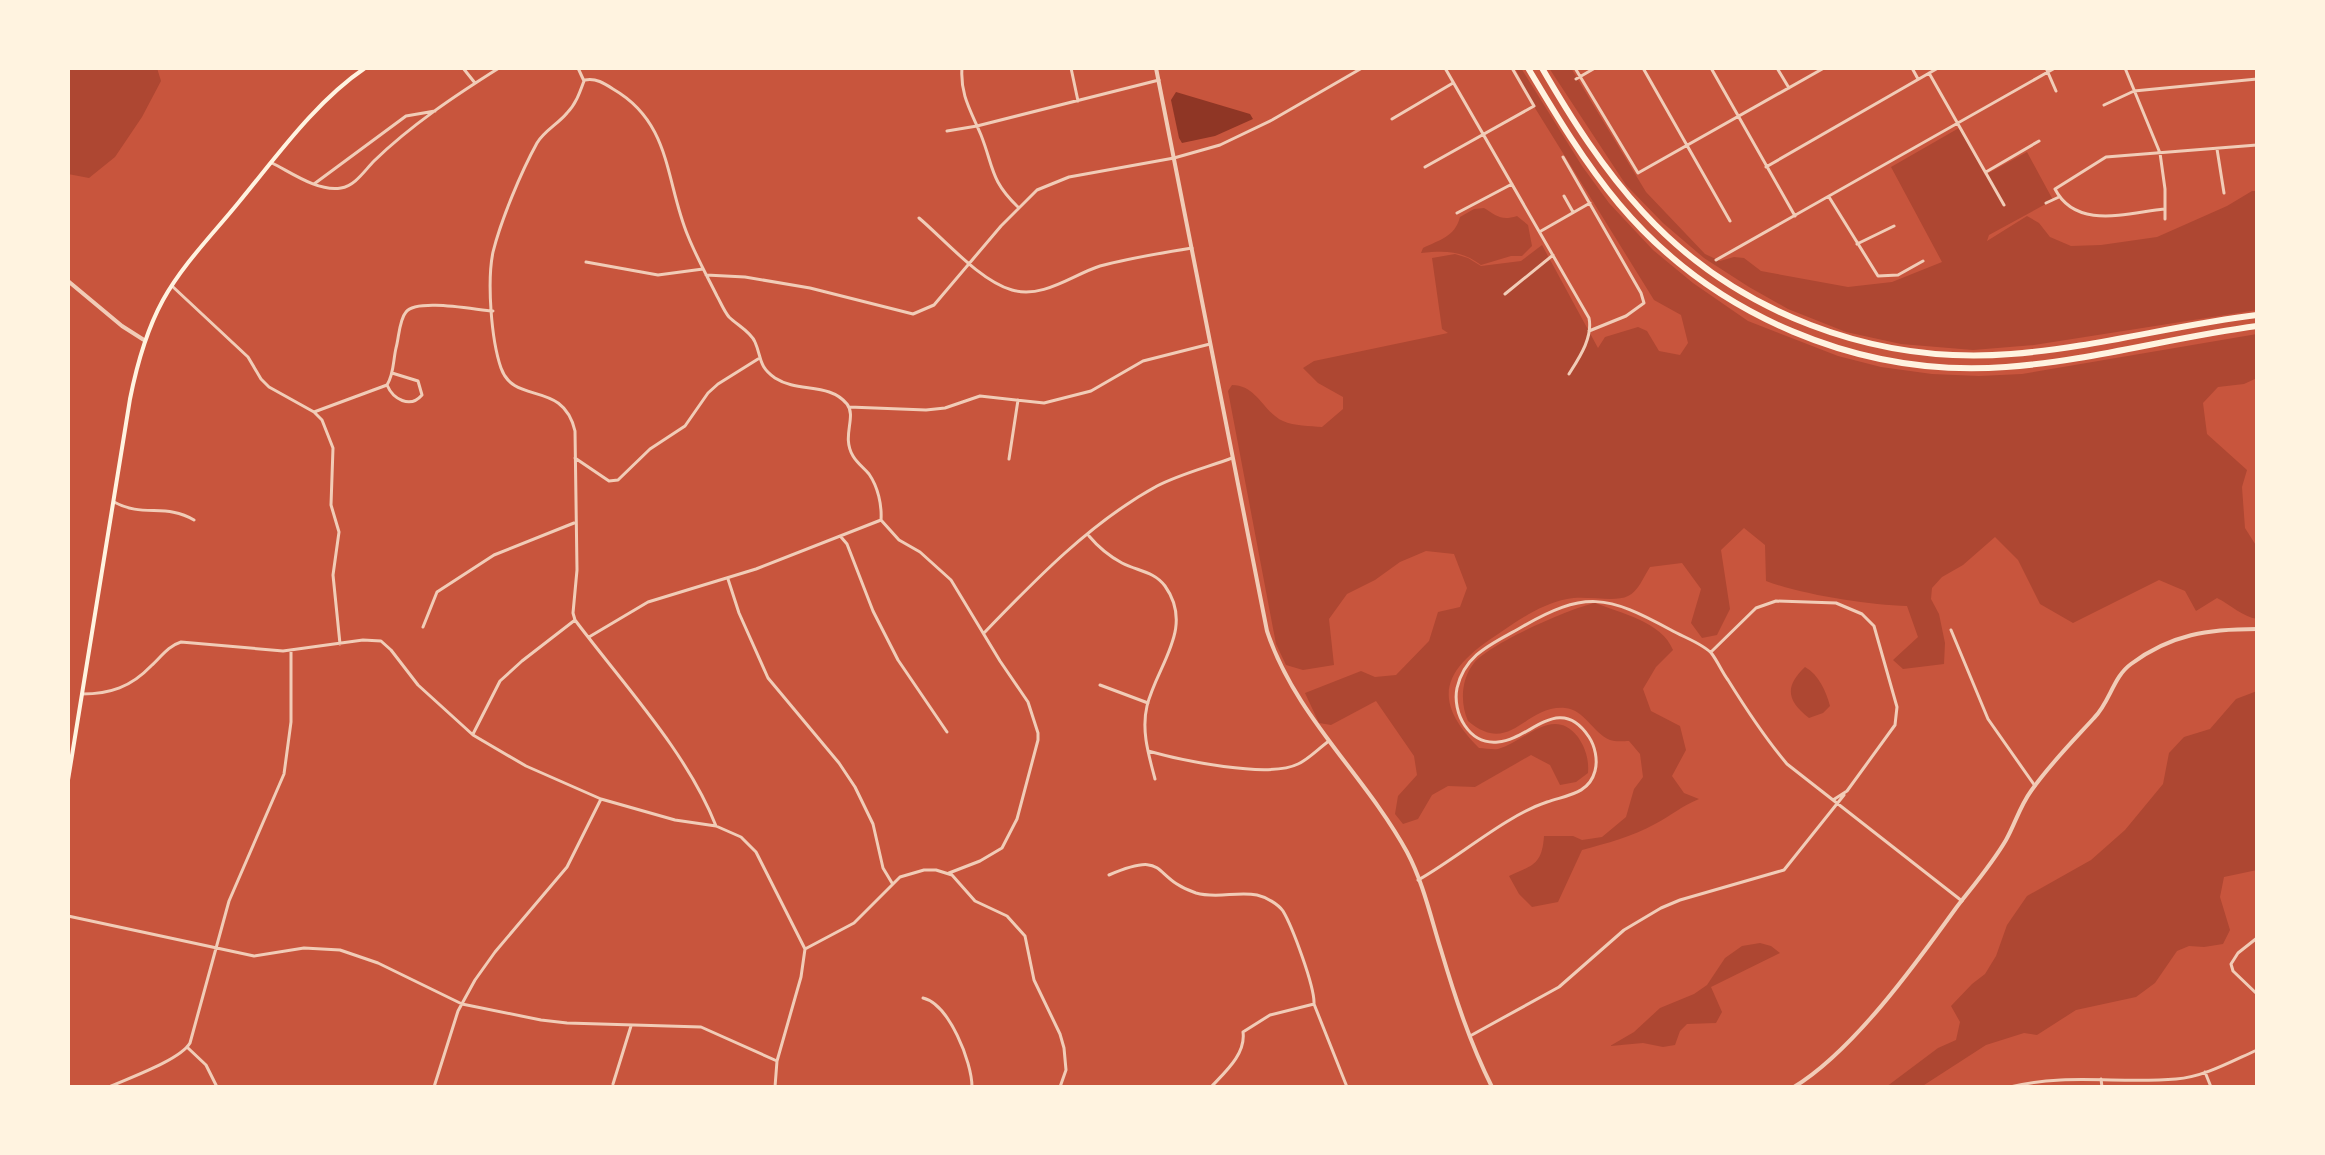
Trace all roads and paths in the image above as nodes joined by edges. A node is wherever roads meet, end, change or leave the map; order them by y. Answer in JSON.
{"nodes":[{"id":1,"x":365,"y":68,"type":"edge"},
{"id":2,"x":463,"y":68,"type":"edge"},
{"id":3,"x":499,"y":68,"type":"edge"},
{"id":4,"x":578,"y":68,"type":"edge"},
{"id":5,"x":962,"y":68,"type":"edge"},
{"id":6,"x":1071,"y":68,"type":"edge"},
{"id":7,"x":1156,"y":68,"type":"edge"},
{"id":8,"x":1362,"y":68,"type":"edge"},
{"id":9,"x":1445,"y":68,"type":"edge"},
{"id":10,"x":1512,"y":68,"type":"edge"},
{"id":11,"x":1528,"y":68,"type":"edge"},
{"id":12,"x":1542,"y":68,"type":"edge"},
{"id":13,"x":1575,"y":68,"type":"edge"},
{"id":14,"x":1595,"y":68,"type":"edge"},
{"id":15,"x":1643,"y":68,"type":"edge"},
{"id":16,"x":1711,"y":68,"type":"edge"},
{"id":17,"x":1777,"y":68,"type":"edge"},
{"id":18,"x":1824,"y":68,"type":"edge"},
{"id":19,"x":1912,"y":68,"type":"edge"},
{"id":20,"x":1938,"y":68,"type":"edge"},
{"id":21,"x":2055,"y":68,"type":"edge"},
{"id":22,"x":2125,"y":68,"type":"edge"},
{"id":23,"x":2047,"y":70,"type":"edge"},
{"id":24,"x":1929,"y":73,"type":"junction"},
{"id":25,"x":1578,"y":78,"type":"junction"},
{"id":26,"x":1918,"y":79,"type":"junction"},
{"id":27,"x":2257,"y":79,"type":"edge"},
{"id":28,"x":1159,"y":80,"type":"junction"},
{"id":29,"x":584,"y":81,"type":"junction"},
{"id":30,"x":475,"y":83,"type":"junction"},
{"id":31,"x":1453,"y":83,"type":"junction"},
{"id":32,"x":1789,"y":88,"type":"junction"},
{"id":33,"x":2056,"y":91,"type":"dead end"},
{"id":34,"x":2134,"y":91,"type":"junction"},
{"id":35,"x":1078,"y":101,"type":"junction"},
{"id":36,"x":2104,"y":105,"type":"dead end"},
{"id":37,"x":436,"y":111,"type":"junction"},
{"id":38,"x":1738,"y":117,"type":"junction"},
{"id":39,"x":1392,"y":119,"type":"dead end"},
{"id":40,"x":1959,"y":123,"type":"junction"},
{"id":41,"x":977,"y":126,"type":"junction"},
{"id":42,"x":947,"y":131,"type":"dead end"},
{"id":43,"x":1483,"y":134,"type":"junction"},
{"id":44,"x":2039,"y":141,"type":"dead end"},
{"id":45,"x":2257,"y":145,"type":"edge"},
{"id":46,"x":1686,"y":147,"type":"junction"},
{"id":47,"x":2217,"y":149,"type":"junction"},
{"id":48,"x":2160,"y":153,"type":"junction"},
{"id":49,"x":1563,"y":157,"type":"dead end"},
{"id":50,"x":1174,"y":158,"type":"junction"},
{"id":51,"x":272,"y":163,"type":"junction"},
{"id":52,"x":1425,"y":167,"type":"dead end"},
{"id":53,"x":1766,"y":167,"type":"junction"},
{"id":54,"x":1986,"y":172,"type":"junction"},
{"id":55,"x":314,"y":184,"type":"junction"},
{"id":56,"x":1512,"y":184,"type":"junction"},
{"id":57,"x":2224,"y":193,"type":"dead end"},
{"id":58,"x":1564,"y":196,"type":"dead end"},
{"id":59,"x":1829,"y":197,"type":"junction"},
{"id":60,"x":2059,"y":197,"type":"junction"},
{"id":61,"x":1590,"y":203,"type":"junction"},
{"id":62,"x":2046,"y":203,"type":"dead end"},
{"id":63,"x":2004,"y":205,"type":"dead end"},
{"id":64,"x":1018,"y":207,"type":"junction"},
{"id":65,"x":2164,"y":209,"type":"junction"},
{"id":66,"x":1573,"y":212,"type":"junction"},
{"id":67,"x":1457,"y":213,"type":"dead end"},
{"id":68,"x":1795,"y":216,"type":"junction"},
{"id":69,"x":919,"y":218,"type":"dead end"},
{"id":70,"x":2165,"y":219,"type":"dead end"},
{"id":71,"x":1730,"y":221,"type":"dead end"},
{"id":72,"x":1894,"y":226,"type":"dead end"},
{"id":73,"x":1540,"y":231,"type":"junction"},
{"id":74,"x":1857,"y":244,"type":"junction"},
{"id":75,"x":1192,"y":248,"type":"junction"},
{"id":76,"x":1553,"y":255,"type":"junction"},
{"id":77,"x":1716,"y":260,"type":"dead end"},
{"id":78,"x":1923,"y":261,"type":"dead end"},
{"id":79,"x":586,"y":262,"type":"dead end"},
{"id":80,"x":970,"y":262,"type":"junction"},
{"id":81,"x":703,"y":269,"type":"junction"},
{"id":82,"x":706,"y":275,"type":"junction"},
{"id":83,"x":68,"y":281,"type":"edge"},
{"id":84,"x":171,"y":285,"type":"junction"},
{"id":85,"x":1505,"y":294,"type":"dead end"},
{"id":86,"x":493,"y":311,"type":"junction"},
{"id":87,"x":2257,"y":315,"type":"edge"},
{"id":88,"x":2257,"y":326,"type":"edge"},
{"id":89,"x":1589,"y":331,"type":"junction"},
{"id":90,"x":144,"y":340,"type":"junction"},
{"id":91,"x":1210,"y":344,"type":"junction"},
{"id":92,"x":758,"y":359,"type":"junction"},
{"id":93,"x":392,"y":373,"type":"junction"},
{"id":94,"x":1569,"y":374,"type":"dead end"},
{"id":95,"x":387,"y":385,"type":"junction"},
{"id":96,"x":1018,"y":400,"type":"junction"},
{"id":97,"x":849,"y":407,"type":"junction"},
{"id":98,"x":314,"y":412,"type":"junction"},
{"id":99,"x":575,"y":458,"type":"junction"},
{"id":100,"x":1232,"y":458,"type":"junction"},
{"id":101,"x":1009,"y":459,"type":"dead end"},
{"id":102,"x":114,"y":502,"type":"junction"},
{"id":103,"x":194,"y":520,"type":"dead end"},
{"id":104,"x":881,"y":520,"type":"junction"},
{"id":105,"x":576,"y":522,"type":"junction"},
{"id":106,"x":1088,"y":535,"type":"junction"},
{"id":107,"x":841,"y":537,"type":"junction"},
{"id":108,"x":728,"y":579,"type":"junction"},
{"id":109,"x":575,"y":620,"type":"junction"},
{"id":110,"x":423,"y":627,"type":"dead end"},
{"id":111,"x":2257,"y":629,"type":"edge"},
{"id":112,"x":1951,"y":630,"type":"dead end"},
{"id":113,"x":984,"y":633,"type":"junction"},
{"id":114,"x":588,"y":638,"type":"junction"},
{"id":115,"x":340,"y":644,"type":"junction"},
{"id":116,"x":291,"y":650,"type":"junction"},
{"id":117,"x":1711,"y":652,"type":"junction"},
{"id":118,"x":1100,"y":685,"type":"dead end"},
{"id":119,"x":81,"y":694,"type":"junction"},
{"id":120,"x":1148,"y":703,"type":"junction"},
{"id":121,"x":947,"y":732,"type":"dead end"},
{"id":122,"x":71,"y":733,"type":"edge"},
{"id":123,"x":473,"y":735,"type":"junction"},
{"id":124,"x":1329,"y":741,"type":"junction"},
{"id":125,"x":1148,"y":751,"type":"junction"},
{"id":126,"x":1155,"y":779,"type":"dead end"},
{"id":127,"x":68,"y":780,"type":"edge"},
{"id":128,"x":2035,"y":786,"type":"junction"},
{"id":129,"x":601,"y":799,"type":"junction"},
{"id":130,"x":1835,"y":802,"type":"junction"},
{"id":131,"x":716,"y":826,"type":"junction"},
{"id":132,"x":949,"y":873,"type":"junction"},
{"id":133,"x":1109,"y":875,"type":"dead end"},
{"id":134,"x":1418,"y":880,"type":"junction"},
{"id":135,"x":892,"y":883,"type":"junction"},
{"id":136,"x":1962,"y":901,"type":"junction"},
{"id":137,"x":68,"y":916,"type":"edge"},
{"id":138,"x":2257,"y":938,"type":"edge"},
{"id":139,"x":215,"y":948,"type":"junction"},
{"id":140,"x":805,"y":949,"type":"junction"},
{"id":141,"x":2257,"y":994,"type":"edge"},
{"id":142,"x":923,"y":998,"type":"dead end"},
{"id":143,"x":462,"y":1004,"type":"junction"},
{"id":144,"x":1314,"y":1004,"type":"junction"},
{"id":145,"x":631,"y":1026,"type":"junction"},
{"id":146,"x":1468,"y":1036,"type":"junction"},
{"id":147,"x":188,"y":1048,"type":"junction"},
{"id":148,"x":2257,"y":1050,"type":"edge"},
{"id":149,"x":777,"y":1061,"type":"junction"},
{"id":150,"x":2205,"y":1072,"type":"junction"},
{"id":151,"x":2055,"y":1079,"type":"junction"},
{"id":152,"x":2101,"y":1079,"type":"junction"},
{"id":153,"x":613,"y":1084,"type":"dead end"},
{"id":154,"x":109,"y":1087,"type":"edge"},
{"id":155,"x":217,"y":1087,"type":"edge"},
{"id":156,"x":434,"y":1087,"type":"edge"},
{"id":157,"x":775,"y":1087,"type":"edge"},
{"id":158,"x":972,"y":1087,"type":"edge"},
{"id":159,"x":1060,"y":1087,"type":"edge"},
{"id":160,"x":1211,"y":1087,"type":"edge"},
{"id":161,"x":1347,"y":1087,"type":"edge"},
{"id":162,"x":1492,"y":1087,"type":"edge"},
{"id":163,"x":1794,"y":1087,"type":"edge"},
{"id":164,"x":2010,"y":1087,"type":"edge"},
{"id":165,"x":2056,"y":1087,"type":"edge"},
{"id":166,"x":2102,"y":1087,"type":"edge"},
{"id":167,"x":2211,"y":1087,"type":"edge"}],
"edges":[{"from":1,"to":51,"type":"main road"},
{"from":2,"to":30,"type":"street"},
{"from":3,"to":30,"type":"street"},
{"from":4,"to":29,"type":"street"},
{"from":5,"to":41,"type":"street"},
{"from":6,"to":35,"type":"street"},
{"from":7,"to":28,"type":"street"},
{"from":8,"to":50,"type":"street"},
{"from":9,"to":31,"type":"street"},
{"from":10,"to":43,"type":"street"},
{"from":11,"to":88,"type":"highway"},
{"from":12,"to":87,"type":"highway"},
{"from":13,"to":25,"type":"street"},
{"from":14,"to":25,"type":"street"},
{"from":15,"to":46,"type":"street"},
{"from":16,"to":38,"type":"street"},
{"from":17,"to":32,"type":"street"},
{"from":18,"to":32,"type":"street"},
{"from":19,"to":26,"type":"street"},
{"from":20,"to":24,"type":"street"},
{"from":21,"to":23,"type":"street"},
{"from":22,"to":34,"type":"street"},
{"from":23,"to":33,"type":"street"},
{"from":23,"to":40,"type":"street"},
{"from":24,"to":26,"type":"street"},
{"from":24,"to":40,"type":"street"},
{"from":25,"to":46,"type":"street"},
{"from":26,"to":53,"type":"street"},
{"from":27,"to":34,"type":"street"},
{"from":28,"to":35,"type":"street"},
{"from":28,"to":50,"type":"street"},
{"from":29,"to":81,"type":"street"},
{"from":29,"to":86,"type":"street"},
{"from":30,"to":37,"type":"street"},
{"from":31,"to":39,"type":"street"},
{"from":31,"to":43,"type":"street"},
{"from":32,"to":38,"type":"street"},
{"from":34,"to":36,"type":"street"},
{"from":34,"to":48,"type":"street"},
{"from":35,"to":41,"type":"street"},
{"from":37,"to":55,"type":"street"},
{"from":37,"to":55,"type":"street"},
{"from":38,"to":46,"type":"street"},
{"from":38,"to":53,"type":"street"},
{"from":40,"to":54,"type":"street"},
{"from":40,"to":59,"type":"street"},
{"from":41,"to":42,"type":"street"},
{"from":41,"to":64,"type":"street"},
{"from":43,"to":52,"type":"street"},
{"from":43,"to":56,"type":"street"},
{"from":44,"to":54,"type":"street"},
{"from":45,"to":47,"type":"street"},
{"from":46,"to":71,"type":"street"},
{"from":47,"to":48,"type":"street"},
{"from":47,"to":57,"type":"street"},
{"from":48,"to":60,"type":"street"},
{"from":48,"to":65,"type":"street"},
{"from":49,"to":61,"type":"street"},
{"from":50,"to":64,"type":"street"},
{"from":50,"to":75,"type":"street"},
{"from":51,"to":55,"type":"street"},
{"from":51,"to":84,"type":"main road"},
{"from":53,"to":68,"type":"street"},
{"from":54,"to":63,"type":"street"},
{"from":56,"to":67,"type":"street"},
{"from":56,"to":73,"type":"street"},
{"from":58,"to":66,"type":"street"},
{"from":59,"to":68,"type":"street"},
{"from":59,"to":74,"type":"street"},
{"from":60,"to":62,"type":"street"},
{"from":60,"to":65,"type":"street"},
{"from":61,"to":66,"type":"street"},
{"from":61,"to":89,"type":"street"},
{"from":64,"to":80,"type":"street"},
{"from":65,"to":70,"type":"street"},
{"from":66,"to":73,"type":"street"},
{"from":68,"to":77,"type":"street"},
{"from":69,"to":80,"type":"street"},
{"from":72,"to":74,"type":"street"},
{"from":73,"to":76,"type":"street"},
{"from":74,"to":78,"type":"street"},
{"from":75,"to":80,"type":"street"},
{"from":75,"to":91,"type":"street"},
{"from":76,"to":85,"type":"street"},
{"from":76,"to":89,"type":"street"},
{"from":79,"to":81,"type":"street"},
{"from":80,"to":82,"type":"street"},
{"from":81,"to":82,"type":"street"},
{"from":82,"to":92,"type":"street"},
{"from":83,"to":90,"type":"street"},
{"from":84,"to":90,"type":"main road"},
{"from":84,"to":98,"type":"street"},
{"from":86,"to":93,"type":"street"},
{"from":86,"to":99,"type":"street"},
{"from":89,"to":94,"type":"street"},
{"from":90,"to":102,"type":"main road"},
{"from":91,"to":96,"type":"street"},
{"from":91,"to":100,"type":"street"},
{"from":92,"to":97,"type":"street"},
{"from":92,"to":99,"type":"street"},
{"from":93,"to":95,"type":"street"},
{"from":93,"to":95,"type":"street"},
{"from":95,"to":98,"type":"street"},
{"from":96,"to":97,"type":"street"},
{"from":96,"to":101,"type":"street"},
{"from":97,"to":104,"type":"street"},
{"from":98,"to":115,"type":"street"},
{"from":99,"to":105,"type":"street"},
{"from":100,"to":106,"type":"street"},
{"from":100,"to":124,"type":"street"},
{"from":102,"to":103,"type":"street"},
{"from":102,"to":119,"type":"main road"},
{"from":104,"to":107,"type":"street"},
{"from":104,"to":113,"type":"street"},
{"from":105,"to":109,"type":"street"},
{"from":105,"to":110,"type":"street"},
{"from":106,"to":113,"type":"street"},
{"from":106,"to":120,"type":"street"},
{"from":107,"to":108,"type":"street"},
{"from":107,"to":121,"type":"street"},
{"from":108,"to":114,"type":"street"},
{"from":108,"to":135,"type":"street"},
{"from":109,"to":114,"type":"street"},
{"from":109,"to":123,"type":"street"},
{"from":111,"to":128,"type":"street"},
{"from":112,"to":128,"type":"street"},
{"from":113,"to":132,"type":"street"},
{"from":114,"to":131,"type":"street"},
{"from":115,"to":116,"type":"street"},
{"from":115,"to":123,"type":"street"},
{"from":116,"to":119,"type":"street"},
{"from":116,"to":139,"type":"street"},
{"from":117,"to":130,"type":"street"},
{"from":117,"to":130,"type":"street"},
{"from":117,"to":134,"type":"street"},
{"from":118,"to":120,"type":"street"},
{"from":119,"to":122,"type":"main road"},
{"from":120,"to":125,"type":"street"},
{"from":122,"to":127,"type":"main road"},
{"from":123,"to":129,"type":"street"},
{"from":124,"to":125,"type":"street"},
{"from":124,"to":134,"type":"street"},
{"from":125,"to":126,"type":"street"},
{"from":128,"to":136,"type":"street"},
{"from":129,"to":131,"type":"street"},
{"from":129,"to":143,"type":"street"},
{"from":130,"to":136,"type":"street"},
{"from":130,"to":146,"type":"street"},
{"from":131,"to":140,"type":"street"},
{"from":132,"to":135,"type":"street"},
{"from":132,"to":159,"type":"street"},
{"from":133,"to":144,"type":"street"},
{"from":134,"to":146,"type":"street"},
{"from":135,"to":140,"type":"street"},
{"from":136,"to":163,"type":"street"},
{"from":137,"to":139,"type":"street"},
{"from":138,"to":141,"type":"street"},
{"from":139,"to":143,"type":"street"},
{"from":139,"to":147,"type":"street"},
{"from":140,"to":149,"type":"street"},
{"from":142,"to":158,"type":"street"},
{"from":143,"to":145,"type":"street"},
{"from":143,"to":156,"type":"street"},
{"from":144,"to":160,"type":"street"},
{"from":144,"to":161,"type":"street"},
{"from":145,"to":149,"type":"street"},
{"from":145,"to":153,"type":"street"},
{"from":146,"to":162,"type":"street"},
{"from":147,"to":154,"type":"street"},
{"from":147,"to":155,"type":"street"},
{"from":148,"to":150,"type":"street"},
{"from":149,"to":157,"type":"street"},
{"from":150,"to":152,"type":"street"},
{"from":150,"to":167,"type":"street"},
{"from":151,"to":152,"type":"street"},
{"from":151,"to":164,"type":"street"},
{"from":151,"to":165,"type":"street"},
{"from":152,"to":166,"type":"street"}]}
